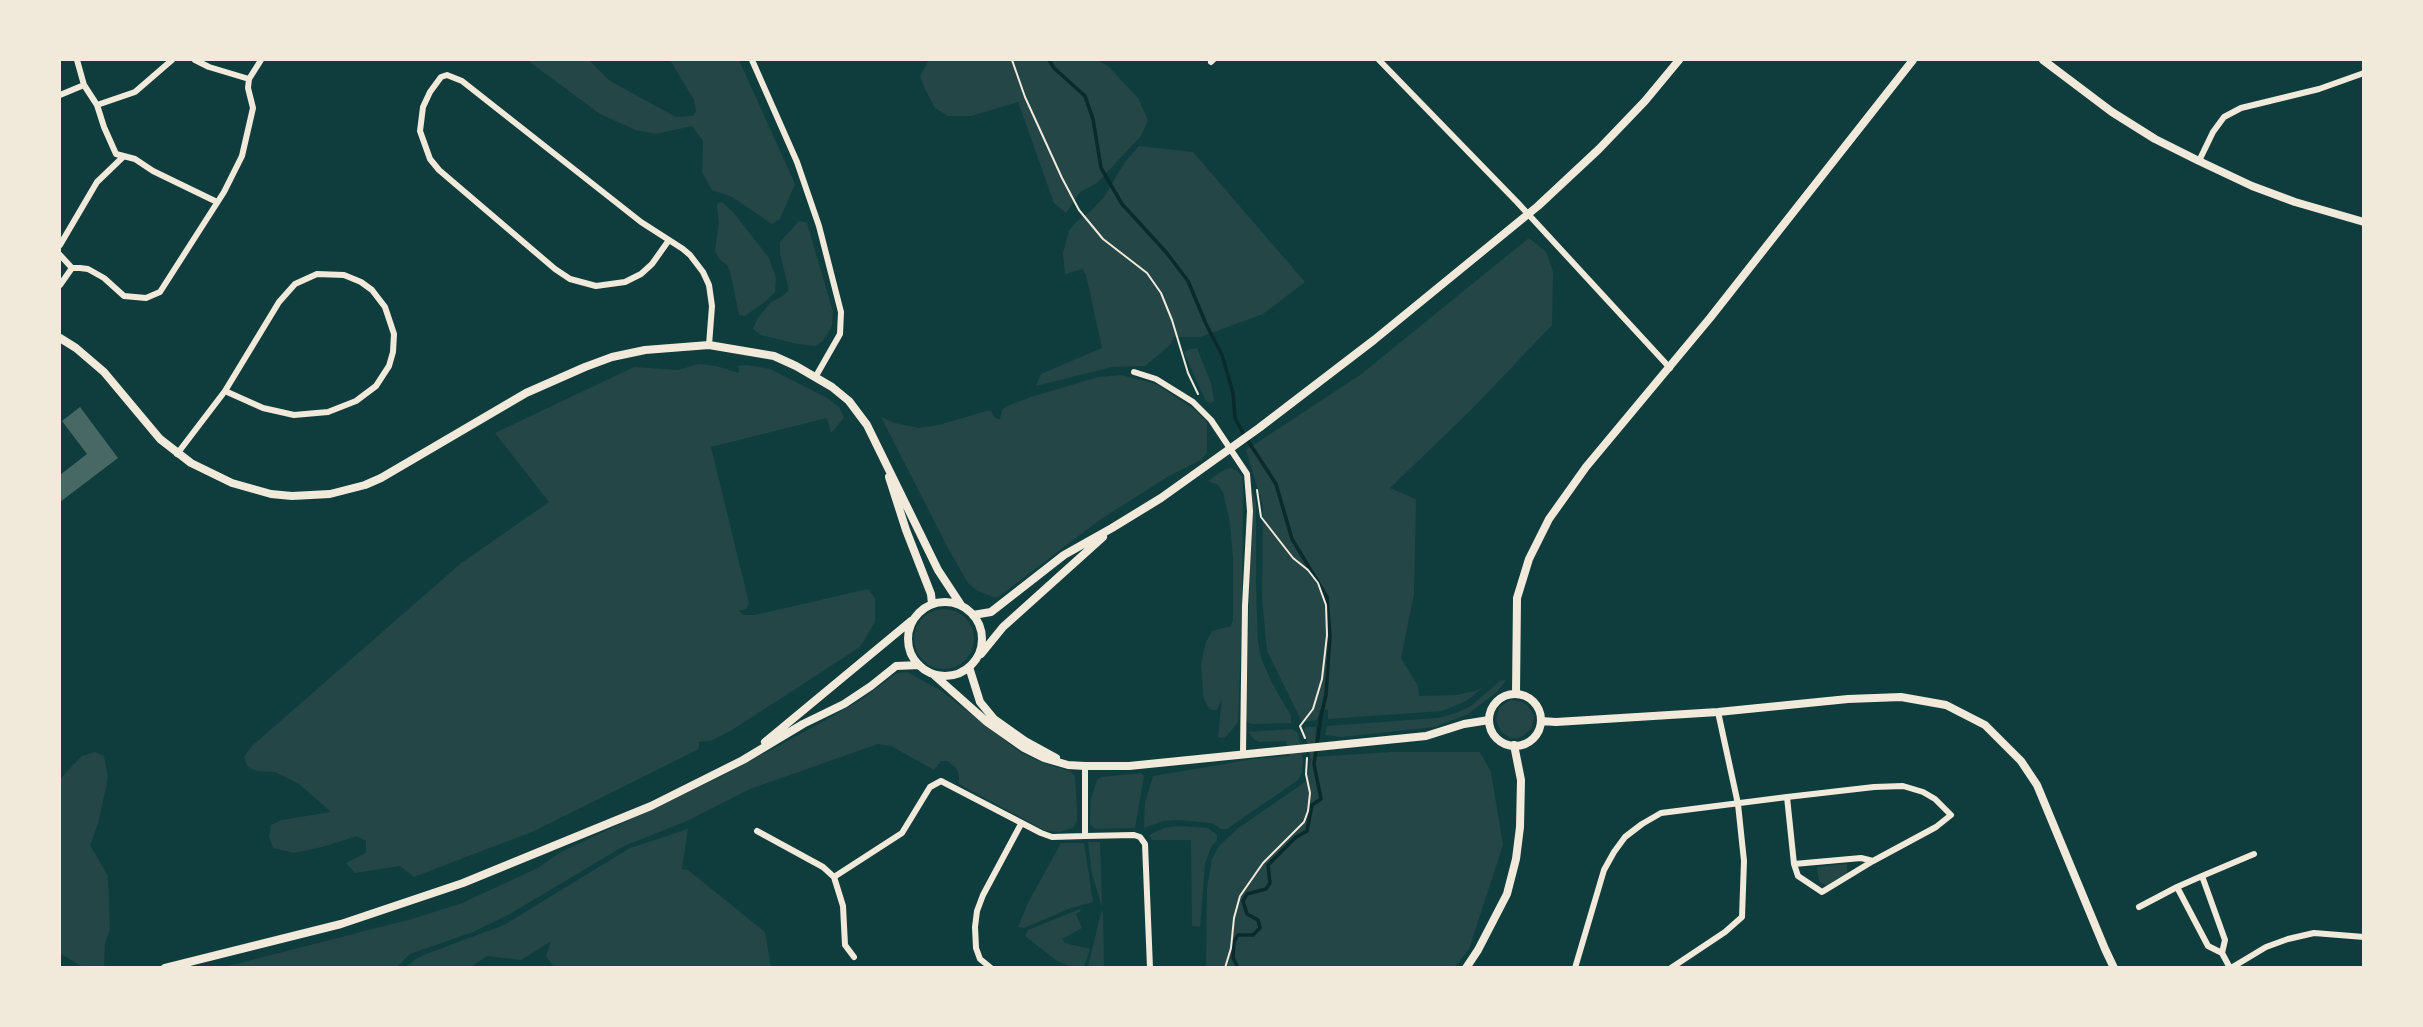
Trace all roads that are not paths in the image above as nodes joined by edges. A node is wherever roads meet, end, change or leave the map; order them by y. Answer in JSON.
{"nodes":[{"id":1,"x":77,"y":60,"type":"edge"},
{"id":2,"x":172,"y":60,"type":"edge"},
{"id":3,"x":195,"y":60,"type":"edge"},
{"id":4,"x":261,"y":60,"type":"edge"},
{"id":5,"x":752,"y":60,"type":"edge"},
{"id":6,"x":1379,"y":60,"type":"edge"},
{"id":7,"x":1679,"y":60,"type":"edge"},
{"id":8,"x":1913,"y":60,"type":"edge"},
{"id":9,"x":2043,"y":60,"type":"edge"},
{"id":10,"x":2364,"y":74,"type":"edge"},
{"id":11,"x":249,"y":79,"type":"junction"},
{"id":12,"x":84,"y":85,"type":"junction"},
{"id":13,"x":60,"y":95,"type":"edge"},
{"id":14,"x":97,"y":105,"type":"junction"},
{"id":15,"x":122,"y":157,"type":"junction"},
{"id":16,"x":2199,"y":161,"type":"junction"},
{"id":17,"x":217,"y":202,"type":"junction"},
{"id":18,"x":2364,"y":222,"type":"edge"},
{"id":19,"x":669,"y":240,"type":"junction"},
{"id":20,"x":60,"y":245,"type":"edge"},
{"id":21,"x":60,"y":255,"type":"edge"},
{"id":22,"x":72,"y":268,"type":"junction"},
{"id":23,"x":60,"y":285,"type":"edge"},
{"id":24,"x":60,"y":338,"type":"edge"},
{"id":25,"x":709,"y":345,"type":"junction"},
{"id":26,"x":1670,"y":368,"type":"junction"},
{"id":27,"x":1134,"y":372,"type":"dead end"},
{"id":28,"x":816,"y":376,"type":"junction"},
{"id":29,"x":225,"y":391,"type":"junction"},
{"id":30,"x":879,"y":447,"type":"junction"},
{"id":31,"x":177,"y":454,"type":"junction"},
{"id":32,"x":1112,"y":528,"type":"junction"},
{"id":33,"x":932,"y":604,"type":"junction"},
{"id":34,"x":961,"y":606,"type":"junction"},
{"id":35,"x":974,"y":615,"type":"junction"},
{"id":36,"x":914,"y":619,"type":"junction"},
{"id":37,"x":973,"y":663,"type":"junction"},
{"id":38,"x":919,"y":665,"type":"junction"},
{"id":39,"x":933,"y":674,"type":"junction"},
{"id":40,"x":1516,"y":694,"type":"junction"},
{"id":41,"x":1718,"y":712,"type":"junction"},
{"id":42,"x":1489,"y":720,"type":"junction"},
{"id":43,"x":1541,"y":720,"type":"junction"},
{"id":44,"x":1514,"y":745,"type":"junction"},
{"id":45,"x":1243,"y":753,"type":"junction"},
{"id":46,"x":743,"y":760,"type":"junction"},
{"id":47,"x":1068,"y":765,"type":"junction"},
{"id":48,"x":1085,"y":766,"type":"junction"},
{"id":49,"x":1787,"y":797,"type":"junction"},
{"id":50,"x":1738,"y":804,"type":"junction"},
{"id":51,"x":1021,"y":824,"type":"junction"},
{"id":52,"x":757,"y":831,"type":"dead end"},
{"id":53,"x":1085,"y":836,"type":"junction"},
{"id":54,"x":2254,"y":854,"type":"dead end"},
{"id":55,"x":1873,"y":861,"type":"junction"},
{"id":56,"x":1794,"y":864,"type":"junction"},
{"id":57,"x":2202,"y":876,"type":"junction"},
{"id":58,"x":834,"y":877,"type":"junction"},
{"id":59,"x":2177,"y":887,"type":"junction"},
{"id":60,"x":2139,"y":907,"type":"dead end"},
{"id":61,"x":2364,"y":937,"type":"edge"},
{"id":62,"x":2222,"y":953,"type":"junction"},
{"id":63,"x":854,"y":957,"type":"dead end"},
{"id":64,"x":166,"y":968,"type":"edge"},
{"id":65,"x":991,"y":968,"type":"edge"},
{"id":66,"x":1150,"y":968,"type":"edge"},
{"id":67,"x":1466,"y":968,"type":"edge"},
{"id":68,"x":1575,"y":968,"type":"edge"},
{"id":69,"x":1671,"y":968,"type":"edge"},
{"id":70,"x":2114,"y":968,"type":"edge"},
{"id":71,"x":2231,"y":968,"type":"edge"}],
"edges":[{"from":1,"to":12,"type":"street"},
{"from":2,"to":14,"type":"street"},
{"from":3,"to":11,"type":"street"},
{"from":4,"to":11,"type":"street"},
{"from":5,"to":28,"type":"street"},
{"from":6,"to":26,"type":"street"},
{"from":7,"to":32,"type":"street"},
{"from":8,"to":26,"type":"street"},
{"from":9,"to":16,"type":"street"},
{"from":10,"to":16,"type":"street"},
{"from":11,"to":17,"type":"street"},
{"from":12,"to":13,"type":"street"},
{"from":12,"to":14,"type":"street"},
{"from":14,"to":15,"type":"street"},
{"from":15,"to":17,"type":"street"},
{"from":15,"to":20,"type":"street"},
{"from":16,"to":18,"type":"street"},
{"from":17,"to":22,"type":"street"},
{"from":19,"to":19,"type":"street"},
{"from":19,"to":25,"type":"street"},
{"from":21,"to":22,"type":"street"},
{"from":22,"to":23,"type":"street"},
{"from":24,"to":31,"type":"street"},
{"from":25,"to":28,"type":"street"},
{"from":25,"to":31,"type":"street"},
{"from":26,"to":40,"type":"street"},
{"from":27,"to":45,"type":"street"},
{"from":28,"to":30,"type":"street"},
{"from":29,"to":29,"type":"street"},
{"from":29,"to":31,"type":"street"},
{"from":30,"to":33,"type":"street"},
{"from":30,"to":34,"type":"street"},
{"from":32,"to":35,"type":"street"},
{"from":32,"to":37,"type":"street"},
{"from":33,"to":34,"type":"street"},
{"from":33,"to":36,"type":"street"},
{"from":34,"to":35,"type":"street"},
{"from":35,"to":37,"type":"street"},
{"from":36,"to":38,"type":"street"},
{"from":36,"to":46,"type":"street"},
{"from":37,"to":39,"type":"street"},
{"from":37,"to":47,"type":"street"},
{"from":38,"to":39,"type":"street"},
{"from":38,"to":46,"type":"street"},
{"from":39,"to":47,"type":"street"},
{"from":40,"to":42,"type":"street"},
{"from":40,"to":43,"type":"street"},
{"from":41,"to":43,"type":"street"},
{"from":41,"to":50,"type":"street"},
{"from":41,"to":70,"type":"street"},
{"from":42,"to":44,"type":"street"},
{"from":42,"to":45,"type":"street"},
{"from":43,"to":44,"type":"street"},
{"from":44,"to":67,"type":"street"},
{"from":45,"to":48,"type":"street"},
{"from":46,"to":64,"type":"street"},
{"from":47,"to":48,"type":"street"},
{"from":48,"to":53,"type":"street"},
{"from":49,"to":50,"type":"street"},
{"from":49,"to":55,"type":"street"},
{"from":49,"to":56,"type":"street"},
{"from":50,"to":68,"type":"street"},
{"from":50,"to":69,"type":"street"},
{"from":51,"to":53,"type":"street"},
{"from":51,"to":58,"type":"street"},
{"from":51,"to":65,"type":"street"},
{"from":52,"to":58,"type":"street"},
{"from":53,"to":66,"type":"street"},
{"from":54,"to":57,"type":"street"},
{"from":55,"to":56,"type":"street"},
{"from":55,"to":56,"type":"street"},
{"from":57,"to":59,"type":"street"},
{"from":57,"to":62,"type":"street"},
{"from":58,"to":63,"type":"street"},
{"from":59,"to":60,"type":"street"},
{"from":59,"to":62,"type":"street"},
{"from":61,"to":71,"type":"street"},
{"from":62,"to":71,"type":"street"}]}
